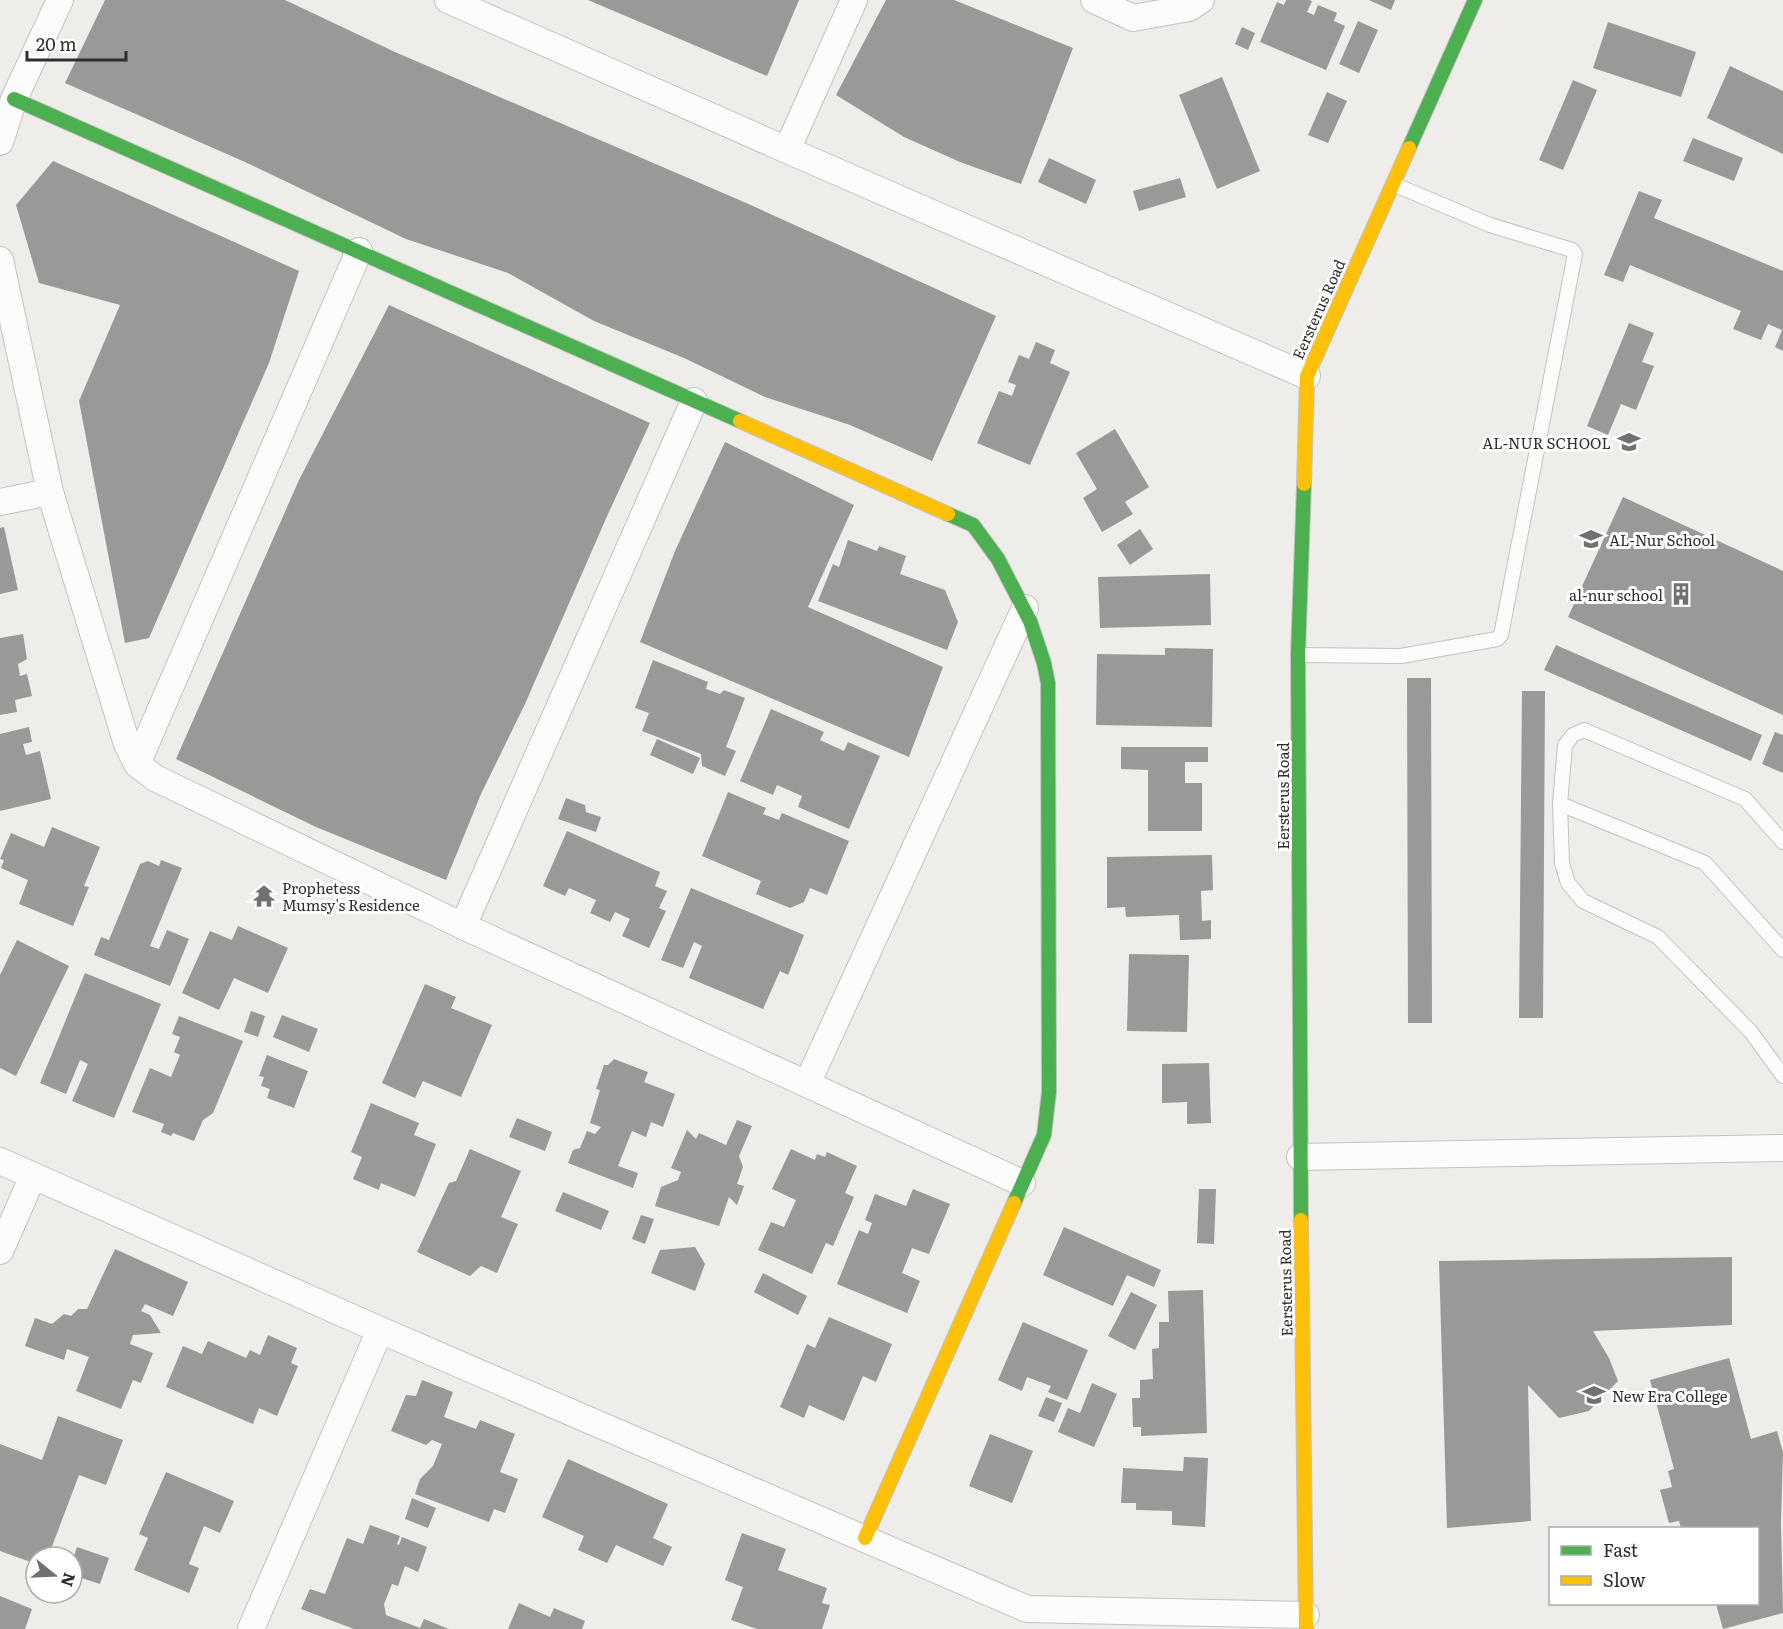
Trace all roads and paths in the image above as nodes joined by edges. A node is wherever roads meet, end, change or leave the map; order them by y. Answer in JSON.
{"nodes":[{"id":1,"x":60,"y":0,"type":"edge"},
{"id":2,"x":448,"y":0,"type":"edge"},
{"id":3,"x":854,"y":0,"type":"edge"},
{"id":4,"x":1094,"y":0,"type":"edge"},
{"id":5,"x":1201,"y":0,"type":"edge"},
{"id":6,"x":1475,"y":0,"type":"edge"},
{"id":7,"x":483,"y":7,"type":"edge"},
{"id":8,"x":14,"y":99,"type":"junction"},
{"id":9,"x":0,"y":142,"type":"edge"},
{"id":10,"x":787,"y":150,"type":"junction"},
{"id":11,"x":1393,"y":184,"type":"junction"},
{"id":12,"x":359,"y":251,"type":"junction"},
{"id":13,"x":0,"y":260,"type":"edge"},
{"id":14,"x":1307,"y":376,"type":"junction"},
{"id":15,"x":694,"y":402,"type":"junction"},
{"id":16,"x":50,"y":492,"type":"junction"},
{"id":17,"x":0,"y":502,"type":"edge"},
{"id":18,"x":1025,"y":608,"type":"junction"},
{"id":19,"x":1298,"y":656,"type":"junction"},
{"id":20,"x":137,"y":764,"type":"junction"},
{"id":21,"x":1560,"y":804,"type":"junction"},
{"id":22,"x":1783,"y":842,"type":"edge"},
{"id":23,"x":463,"y":926,"type":"junction"},
{"id":24,"x":1783,"y":950,"type":"edge"},
{"id":25,"x":1781,"y":1066,"type":"edge"},
{"id":26,"x":807,"y":1084,"type":"junction"},
{"id":27,"x":1783,"y":1148,"type":"edge"},
{"id":28,"x":1300,"y":1157,"type":"junction"},
{"id":29,"x":0,"y":1161,"type":"edge"},
{"id":30,"x":33,"y":1176,"type":"junction"},
{"id":31,"x":1022,"y":1183,"type":"junction"},
{"id":32,"x":0,"y":1251,"type":"edge"},
{"id":33,"x":380,"y":1330,"type":"junction"},
{"id":34,"x":865,"y":1538,"type":"junction"},
{"id":35,"x":1027,"y":1619,"type":"edge"},
{"id":36,"x":1306,"y":1622,"type":"edge"},
{"id":37,"x":251,"y":1629,"type":"edge"}],
"edges":[{"from":1,"to":8,"type":"street"},
{"from":2,"to":7,"type":"street"},
{"from":3,"to":10,"type":"street"},
{"from":4,"to":5,"type":"street"},
{"from":6,"to":11,"type":"street","name":"Eersterus Road"},
{"from":7,"to":10,"type":"street"},
{"from":8,"to":9,"type":"street"},
{"from":8,"to":12,"type":"street"},
{"from":10,"to":14,"type":"street"},
{"from":11,"to":14,"type":"street","name":"Eersterus Road"},
{"from":11,"to":19,"type":"lane"},
{"from":12,"to":15,"type":"street"},
{"from":12,"to":20,"type":"street"},
{"from":13,"to":16,"type":"street"},
{"from":14,"to":19,"type":"street","name":"Eersterus Road"},
{"from":15,"to":18,"type":"street"},
{"from":15,"to":23,"type":"street"},
{"from":16,"to":17,"type":"street"},
{"from":16,"to":20,"type":"street"},
{"from":18,"to":26,"type":"street"},
{"from":18,"to":31,"type":"street"},
{"from":19,"to":28,"type":"street","name":"Eersterus Road"},
{"from":20,"to":23,"type":"street"},
{"from":21,"to":22,"type":"lane"},
{"from":21,"to":24,"type":"lane"},
{"from":21,"to":25,"type":"lane"},
{"from":23,"to":26,"type":"street"},
{"from":26,"to":31,"type":"street"},
{"from":27,"to":28,"type":"street"},
{"from":28,"to":36,"type":"street","name":"Eersterus Road"},
{"from":29,"to":30,"type":"street"},
{"from":30,"to":32,"type":"street"},
{"from":30,"to":33,"type":"street"},
{"from":31,"to":34,"type":"street"},
{"from":33,"to":34,"type":"street"},
{"from":33,"to":37,"type":"street"},
{"from":34,"to":35,"type":"street"},
{"from":35,"to":36,"type":"street"}]}
